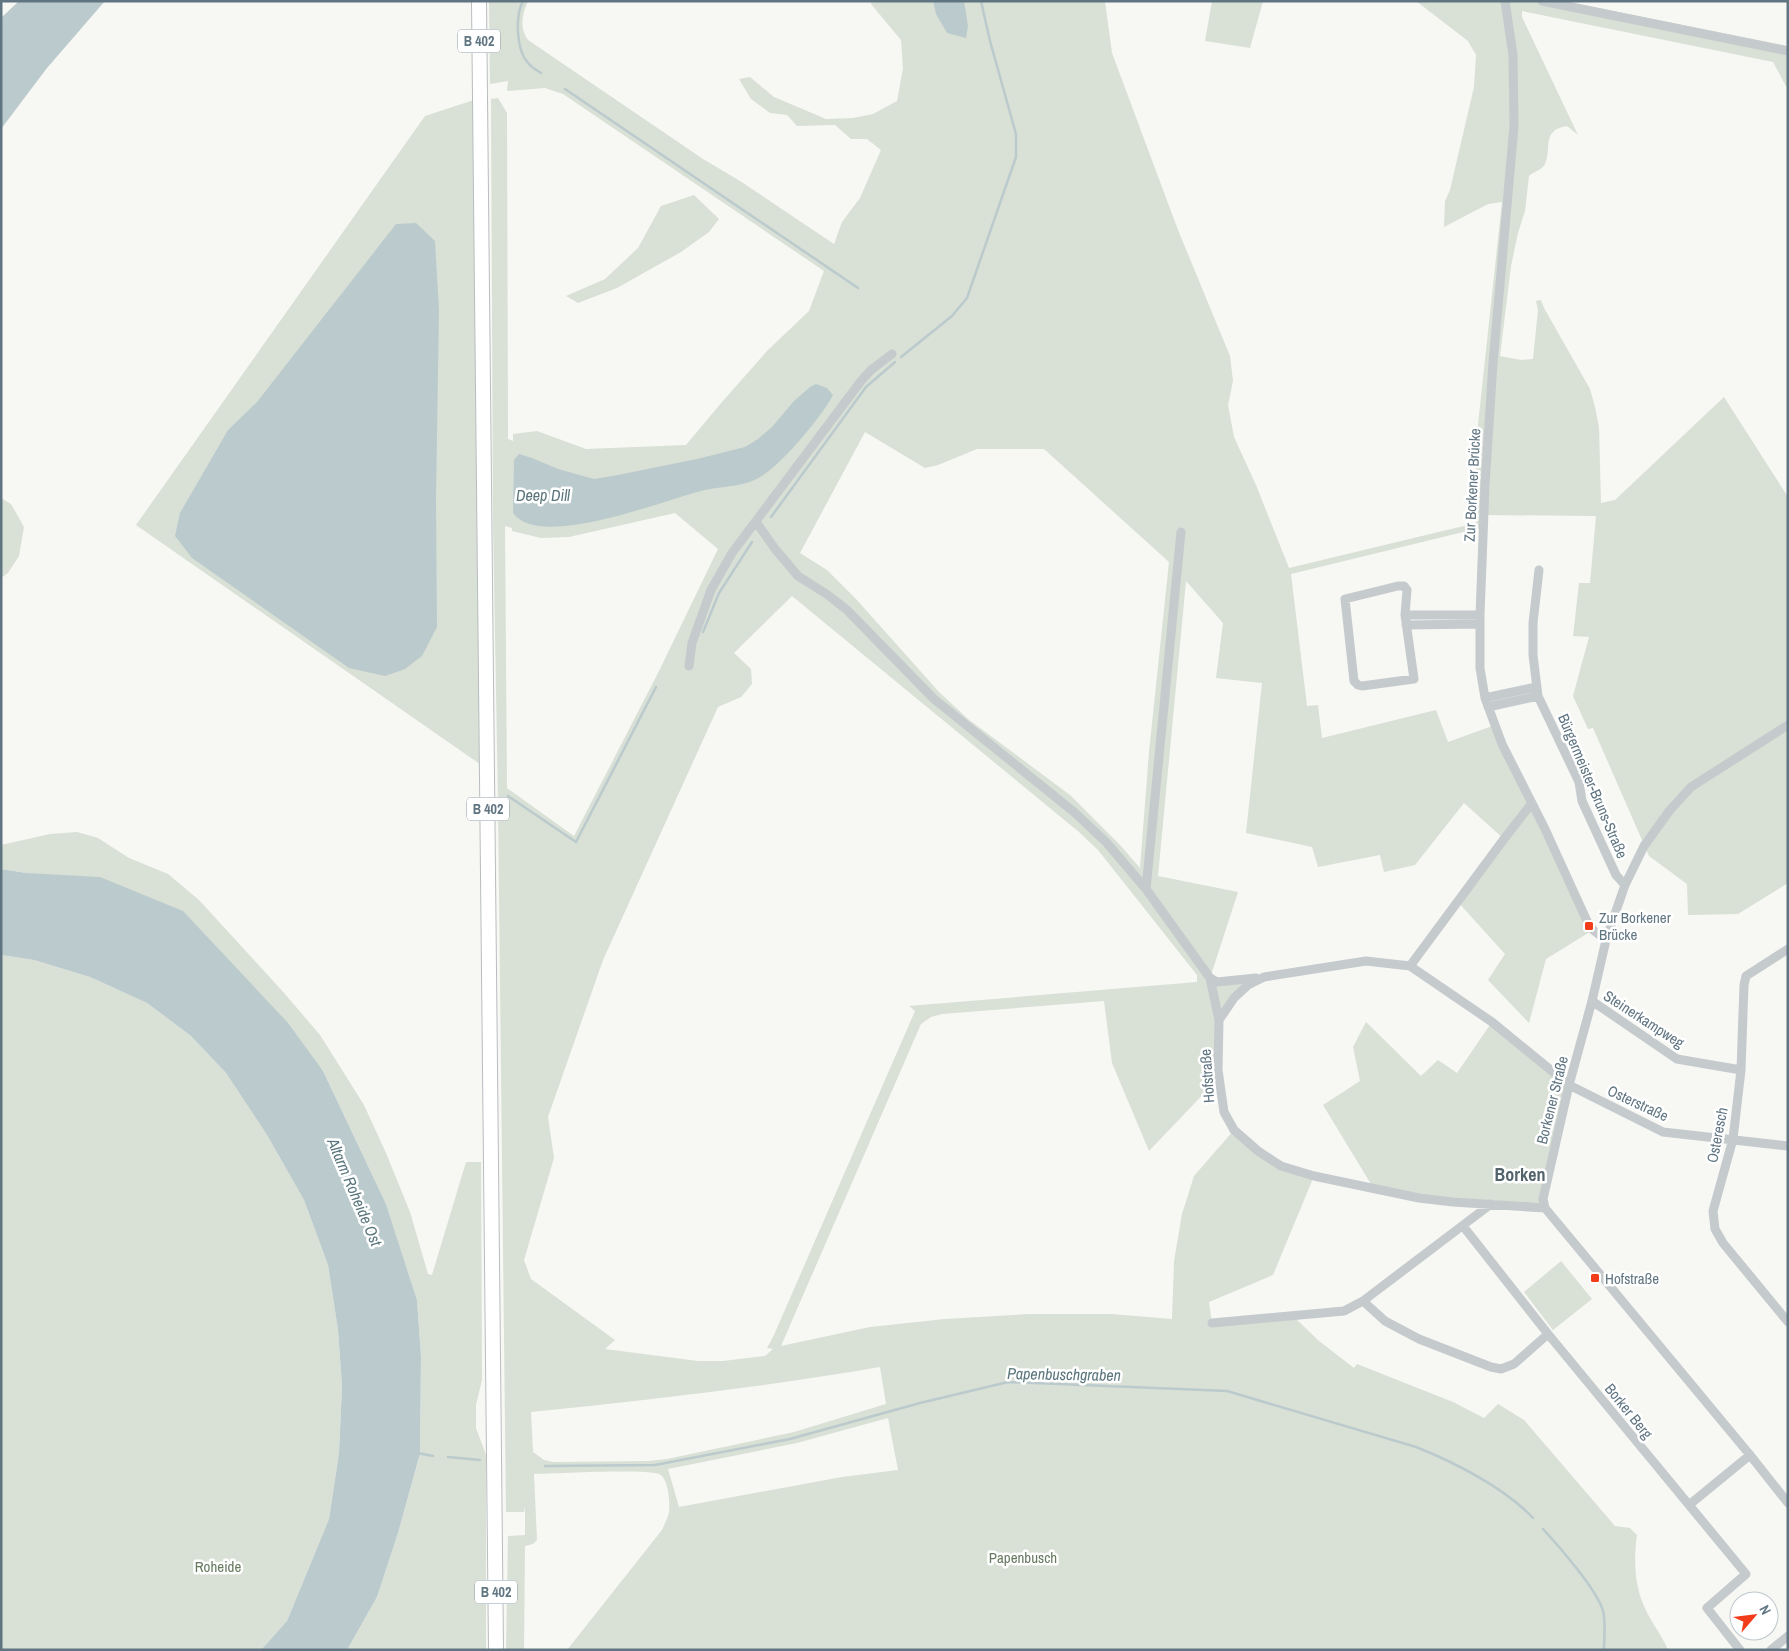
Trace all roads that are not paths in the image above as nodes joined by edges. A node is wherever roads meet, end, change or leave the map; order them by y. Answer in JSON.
{"nodes":[{"id":1,"x":479,"y":1,"type":"edge"},
{"id":2,"x":1505,"y":1,"type":"edge"},
{"id":3,"x":1542,"y":1,"type":"edge"},
{"id":4,"x":1788,"y":50,"type":"edge"},
{"id":5,"x":892,"y":354,"type":"dead end"},
{"id":6,"x":756,"y":522,"type":"junction"},
{"id":7,"x":1181,"y":532,"type":"dead end"},
{"id":8,"x":1539,"y":570,"type":"dead end"},
{"id":9,"x":1406,"y":620,"type":"junction"},
{"id":10,"x":1480,"y":620,"type":"junction"},
{"id":11,"x":689,"y":666,"type":"dead end"},
{"id":12,"x":1536,"y":687,"type":"junction"},
{"id":13,"x":1538,"y":696,"type":"junction"},
{"id":14,"x":1485,"y":698,"type":"junction"},
{"id":15,"x":1488,"y":707,"type":"junction"},
{"id":16,"x":1788,"y":725,"type":"edge"},
{"id":17,"x":1532,"y":803,"type":"junction"},
{"id":18,"x":1625,"y":886,"type":"junction"},
{"id":19,"x":1146,"y":889,"type":"junction"},
{"id":20,"x":1606,"y":940,"type":"junction"},
{"id":21,"x":1788,"y":949,"type":"edge"},
{"id":22,"x":1410,"y":966,"type":"junction"},
{"id":23,"x":1264,"y":977,"type":"junction"},
{"id":24,"x":1210,"y":978,"type":"junction"},
{"id":25,"x":1592,"y":1001,"type":"junction"},
{"id":26,"x":1219,"y":1020,"type":"junction"},
{"id":27,"x":1741,"y":1070,"type":"junction"},
{"id":28,"x":1569,"y":1085,"type":"junction"},
{"id":29,"x":1732,"y":1139,"type":"junction"},
{"id":30,"x":1788,"y":1146,"type":"edge"},
{"id":31,"x":1491,"y":1204,"type":"junction"},
{"id":32,"x":1545,"y":1208,"type":"junction"},
{"id":33,"x":1463,"y":1226,"type":"junction"},
{"id":34,"x":1363,"y":1301,"type":"junction"},
{"id":35,"x":1788,"y":1322,"type":"edge"},
{"id":36,"x":1212,"y":1323,"type":"dead end"},
{"id":37,"x":1548,"y":1334,"type":"junction"},
{"id":38,"x":1750,"y":1455,"type":"junction"},
{"id":39,"x":1788,"y":1503,"type":"edge"},
{"id":40,"x":1689,"y":1505,"type":"junction"},
{"id":41,"x":1788,"y":1636,"type":"edge"},
{"id":42,"x":496,"y":1650,"type":"edge"},
{"id":43,"x":1740,"y":1650,"type":"edge"},
{"id":44,"x":1771,"y":1650,"type":"edge"}],
"edges":[{"from":1,"to":42,"type":"main road","number":"B 402"},
{"from":2,"to":10,"type":"street","name":"Zur Borkener Brücke"},
{"from":3,"to":4,"type":"street"},
{"from":5,"to":6,"type":"street"},
{"from":6,"to":11,"type":"street"},
{"from":6,"to":19,"type":"street"},
{"from":7,"to":19,"type":"street"},
{"from":8,"to":12,"type":"street","name":"Bürgermeister-Bruns-Straße"},
{"from":9,"to":9,"type":"street"},
{"from":9,"to":10,"type":"street"},
{"from":10,"to":14,"type":"street","name":"Zur Borkener Brücke"},
{"from":12,"to":13,"type":"street","name":"Bürgermeister-Bruns-Straße"},
{"from":12,"to":14,"type":"street"},
{"from":13,"to":15,"type":"street"},
{"from":13,"to":18,"type":"street","name":"Bürgermeister-Bruns-Straße"},
{"from":14,"to":15,"type":"street","name":"Zur Borkener Brücke"},
{"from":15,"to":17,"type":"street","name":"Zur Borkener Brücke"},
{"from":16,"to":18,"type":"street","name":"Borkener Straße"},
{"from":17,"to":20,"type":"street","name":"Zur Borkener Brücke"},
{"from":17,"to":22,"type":"street"},
{"from":18,"to":20,"type":"street","name":"Borkener Straße"},
{"from":19,"to":24,"type":"street"},
{"from":20,"to":25,"type":"street","name":"Borkener Straße"},
{"from":21,"to":27,"type":"street","name":"Osteresch"},
{"from":22,"to":23,"type":"street"},
{"from":22,"to":28,"type":"street"},
{"from":23,"to":24,"type":"street"},
{"from":23,"to":26,"type":"street"},
{"from":24,"to":26,"type":"street","name":"Hofstraße"},
{"from":25,"to":27,"type":"street","name":"Steinerkampweg"},
{"from":25,"to":28,"type":"street","name":"Borkener Straße"},
{"from":26,"to":31,"type":"street","name":"Hofstraße"},
{"from":27,"to":29,"type":"street","name":"Osteresch"},
{"from":28,"to":29,"type":"street","name":"Osterstraße"},
{"from":28,"to":32,"type":"street","name":"Borkener Straße"},
{"from":29,"to":30,"type":"street","name":"Osterstraße"},
{"from":29,"to":35,"type":"street","name":"Osteresch"},
{"from":31,"to":32,"type":"street","name":"Hofstraße"},
{"from":31,"to":33,"type":"street"},
{"from":32,"to":38,"type":"street"},
{"from":33,"to":34,"type":"street"},
{"from":33,"to":37,"type":"street","name":"Borker Berg"},
{"from":34,"to":36,"type":"street"},
{"from":34,"to":37,"type":"street"},
{"from":37,"to":40,"type":"street","name":"Borker Berg"},
{"from":38,"to":39,"type":"street"},
{"from":38,"to":40,"type":"street"},
{"from":40,"to":43,"type":"street","name":"Borker Berg"},
{"from":41,"to":44,"type":"street"}]}
